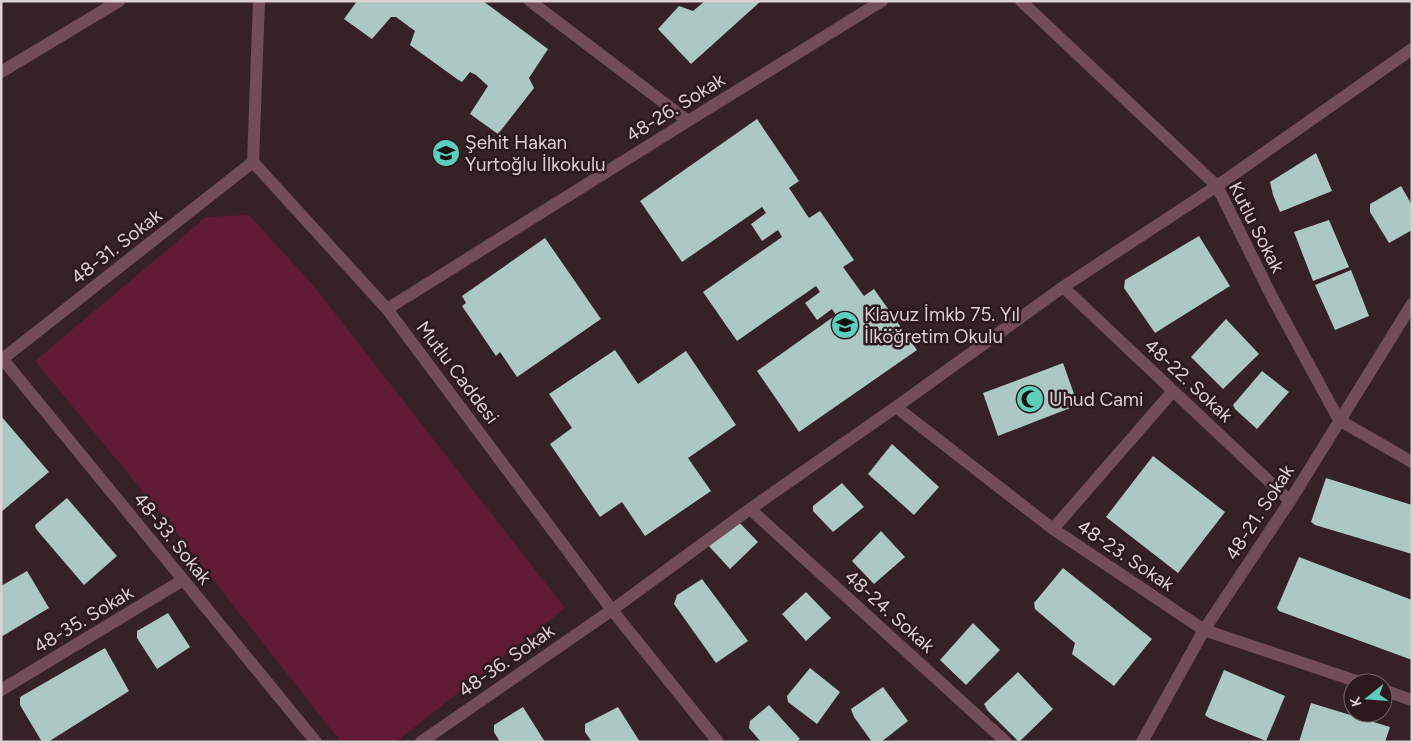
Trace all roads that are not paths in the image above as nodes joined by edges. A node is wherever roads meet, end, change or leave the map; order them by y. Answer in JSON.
{"nodes":[{"id":1,"x":119,"y":1,"type":"edge"},
{"id":2,"x":258,"y":1,"type":"edge"},
{"id":3,"x":530,"y":1,"type":"edge"},
{"id":4,"x":882,"y":1,"type":"edge"},
{"id":5,"x":1021,"y":1,"type":"edge"},
{"id":6,"x":1412,"y":49,"type":"edge"},
{"id":7,"x":1,"y":72,"type":"edge"},
{"id":8,"x":688,"y":121,"type":"junction"},
{"id":9,"x":253,"y":162,"type":"junction"},
{"id":10,"x":1217,"y":186,"type":"junction"},
{"id":11,"x":1063,"y":287,"type":"junction"},
{"id":12,"x":1412,"y":304,"type":"edge"},
{"id":13,"x":387,"y":309,"type":"junction"},
{"id":14,"x":2,"y":359,"type":"edge"},
{"id":15,"x":1173,"y":391,"type":"junction"},
{"id":16,"x":896,"y":407,"type":"junction"},
{"id":17,"x":1339,"y":420,"type":"junction"},
{"id":18,"x":1412,"y":462,"type":"edge"},
{"id":19,"x":1290,"y":501,"type":"junction"},
{"id":20,"x":750,"y":509,"type":"junction"},
{"id":21,"x":1053,"y":529,"type":"junction"},
{"id":22,"x":183,"y":580,"type":"junction"},
{"id":23,"x":612,"y":610,"type":"junction"},
{"id":24,"x":1204,"y":630,"type":"junction"},
{"id":25,"x":1343,"y":677,"type":"edge"},
{"id":26,"x":1,"y":690,"type":"edge"},
{"id":27,"x":1393,"y":693,"type":"edge"},
{"id":28,"x":1412,"y":700,"type":"edge"},
{"id":29,"x":316,"y":742,"type":"edge"},
{"id":30,"x":421,"y":742,"type":"edge"},
{"id":31,"x":718,"y":742,"type":"edge"},
{"id":32,"x":1006,"y":742,"type":"edge"},
{"id":33,"x":1142,"y":742,"type":"edge"}],
"edges":[{"from":1,"to":7,"type":"street"},
{"from":2,"to":9,"type":"street"},
{"from":3,"to":8,"type":"street"},
{"from":4,"to":8,"type":"street","name":"48-26. Sokak"},
{"from":5,"to":10,"type":"street","name":"Kutlu Sokak"},
{"from":6,"to":10,"type":"street","name":"48-36. Sokak"},
{"from":8,"to":13,"type":"street","name":"48-26. Sokak"},
{"from":9,"to":13,"type":"street","name":"Mutlu Caddesi"},
{"from":9,"to":14,"type":"street","name":"48-31. Sokak"},
{"from":10,"to":11,"type":"street","name":"48-36. Sokak"},
{"from":10,"to":17,"type":"street","name":"Kutlu Sokak"},
{"from":11,"to":15,"type":"street","name":"48-22. Sokak"},
{"from":11,"to":16,"type":"street","name":"48-36. Sokak"},
{"from":12,"to":17,"type":"street","name":"48-21. Sokak"},
{"from":13,"to":23,"type":"street","name":"Mutlu Caddesi"},
{"from":14,"to":22,"type":"street","name":"48-33. Sokak"},
{"from":15,"to":19,"type":"street","name":"48-22. Sokak"},
{"from":15,"to":21,"type":"street"},
{"from":16,"to":20,"type":"street","name":"48-36. Sokak"},
{"from":16,"to":21,"type":"street","name":"48-23. Sokak"},
{"from":17,"to":18,"type":"street"},
{"from":17,"to":19,"type":"street","name":"48-21. Sokak"},
{"from":19,"to":24,"type":"street","name":"48-21. Sokak"},
{"from":20,"to":23,"type":"street","name":"48-36. Sokak"},
{"from":20,"to":32,"type":"street","name":"48-24. Sokak"},
{"from":21,"to":24,"type":"street","name":"48-23. Sokak"},
{"from":22,"to":26,"type":"street","name":"48-35. Sokak"},
{"from":22,"to":29,"type":"street","name":"48-33. Sokak"},
{"from":23,"to":30,"type":"street","name":"48-36. Sokak"},
{"from":23,"to":31,"type":"street","name":"Mutlu Caddesi"},
{"from":24,"to":25,"type":"street","name":"48-23. Sokak"},
{"from":24,"to":33,"type":"street","name":"48-21. Sokak"},
{"from":27,"to":28,"type":"street"}]}
